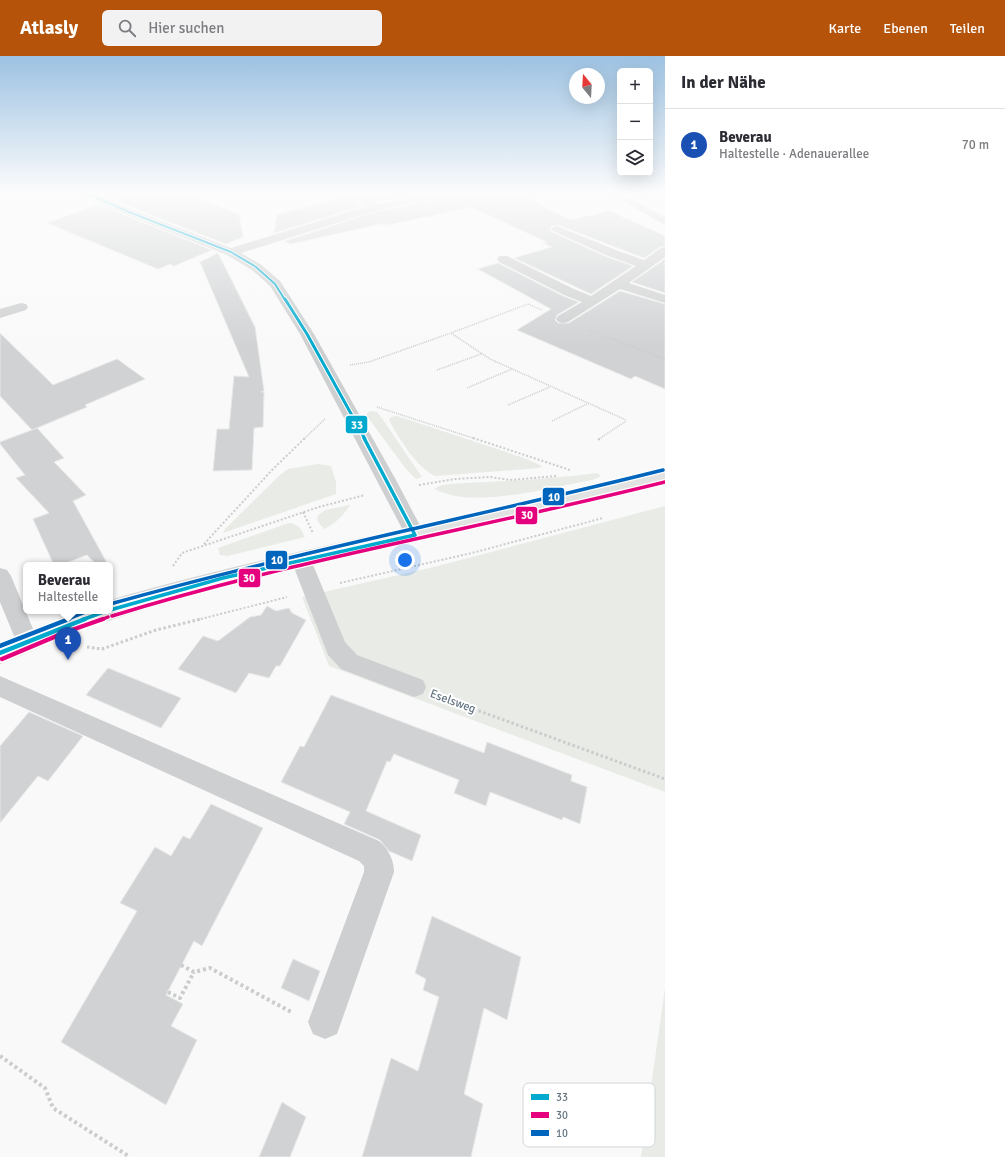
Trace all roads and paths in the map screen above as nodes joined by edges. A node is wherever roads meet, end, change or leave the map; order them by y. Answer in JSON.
{"nodes":[{"id":1,"x":212,"y":244,"type":"edge"},
{"id":2,"x":256,"y":244,"type":"edge"},
{"id":3,"x":592,"y":244,"type":"edge"},
{"id":4,"x":231,"y":252,"type":"junction"},
{"id":5,"x":663,"y":254,"type":"edge"},
{"id":6,"x":503,"y":260,"type":"dead end"},
{"id":7,"x":646,"y":265,"type":"junction"},
{"id":8,"x":619,"y":284,"type":"junction"},
{"id":9,"x":665,"y":299,"type":"edge"},
{"id":10,"x":592,"y":301,"type":"junction"},
{"id":11,"x":21,"y":307,"type":"dead end"},
{"id":12,"x":517,"y":309,"type":"dead end"},
{"id":13,"x":0,"y":314,"type":"edge"},
{"id":14,"x":563,"y":319,"type":"joint"},
{"id":15,"x":451,"y":333,"type":"junction"},
{"id":16,"x":481,"y":354,"type":"junction"},
{"id":17,"x":665,"y":359,"type":"edge"},
{"id":18,"x":326,"y":368,"type":"junction"},
{"id":19,"x":512,"y":369,"type":"junction"},
{"id":20,"x":438,"y":370,"type":"dead end"},
{"id":21,"x":550,"y":387,"type":"junction"},
{"id":22,"x":467,"y":388,"type":"dead end"},
{"id":23,"x":588,"y":403,"type":"junction"},
{"id":24,"x":508,"y":405,"type":"dead end"},
{"id":25,"x":347,"y":406,"type":"junction"},
{"id":26,"x":552,"y":421,"type":"dead end"},
{"id":27,"x":598,"y":440,"type":"dead end"},
{"id":28,"x":570,"y":470,"type":"dead end"},
{"id":29,"x":559,"y":476,"type":"dead end"},
{"id":30,"x":665,"y":476,"type":"edge"},
{"id":31,"x":392,"y":490,"type":"junction"},
{"id":32,"x":604,"y":518,"type":"dead end"},
{"id":33,"x":415,"y":535,"type":"junction"},
{"id":34,"x":202,"y":546,"type":"junction"},
{"id":35,"x":301,"y":560,"type":"junction"},
{"id":36,"x":0,"y":576,"type":"edge"},
{"id":37,"x":336,"y":584,"type":"dead end"},
{"id":38,"x":313,"y":590,"type":"junction"},
{"id":39,"x":151,"y":597,"type":"junction"},
{"id":40,"x":113,"y":609,"type":"edge"},
{"id":41,"x":98,"y":614,"type":"edge"},
{"id":42,"x":27,"y":641,"type":"junction"},
{"id":43,"x":80,"y":646,"type":"dead end"},
{"id":44,"x":0,"y":653,"type":"edge"},
{"id":45,"x":0,"y":686,"type":"edge"},
{"id":46,"x":414,"y":687,"type":"joint"},
{"id":47,"x":665,"y":779,"type":"edge"},
{"id":48,"x":181,"y":965,"type":"dead end"},
{"id":49,"x":194,"y":972,"type":"junction"},
{"id":50,"x":168,"y":992,"type":"dead end"},
{"id":51,"x":294,"y":1014,"type":"dead end"},
{"id":52,"x":325,"y":1022,"type":"dead end"},
{"id":53,"x":0,"y":1056,"type":"edge"},
{"id":54,"x":130,"y":1157,"type":"edge"}],
"edges":[{"from":1,"to":4,"type":"street"},
{"from":2,"to":4,"type":"street"},
{"from":3,"to":7,"type":"street"},
{"from":4,"to":18,"type":"street"},
{"from":5,"to":7,"type":"street"},
{"from":6,"to":10,"type":"street"},
{"from":7,"to":8,"type":"street"},
{"from":8,"to":9,"type":"street"},
{"from":8,"to":10,"type":"street"},
{"from":10,"to":14,"type":"street"},
{"from":11,"to":13,"type":"street"},
{"from":12,"to":15,"type":"path"},
{"from":14,"to":17,"type":"path"},
{"from":15,"to":16,"type":"path"},
{"from":15,"to":18,"type":"path"},
{"from":16,"to":19,"type":"path"},
{"from":16,"to":20,"type":"path"},
{"from":18,"to":25,"type":"street"},
{"from":19,"to":21,"type":"path"},
{"from":19,"to":22,"type":"path"},
{"from":21,"to":23,"type":"path"},
{"from":21,"to":24,"type":"path"},
{"from":23,"to":26,"type":"path"},
{"from":23,"to":27,"type":"path"},
{"from":25,"to":28,"type":"path"},
{"from":25,"to":31,"type":"street"},
{"from":25,"to":34,"type":"path"},
{"from":29,"to":31,"type":"path"},
{"from":30,"to":33,"type":"main road"},
{"from":31,"to":33,"type":"street"},
{"from":31,"to":34,"type":"path"},
{"from":32,"to":37,"type":"path"},
{"from":33,"to":35,"type":"main road"},
{"from":34,"to":39,"type":"path"},
{"from":35,"to":38,"type":"street","name":"Eselsweg"},
{"from":35,"to":39,"type":"main road"},
{"from":36,"to":42,"type":"street"},
{"from":38,"to":43,"type":"path"},
{"from":38,"to":46,"type":"street","name":"Eselsweg"},
{"from":39,"to":40,"type":"main road"},
{"from":41,"to":42,"type":"main road"},
{"from":42,"to":44,"type":"main road"},
{"from":45,"to":52,"type":"street"},
{"from":46,"to":47,"type":"path","name":"Eselsweg"},
{"from":48,"to":49,"type":"path"},
{"from":49,"to":50,"type":"path"},
{"from":49,"to":51,"type":"path"},
{"from":53,"to":54,"type":"path"}]}
